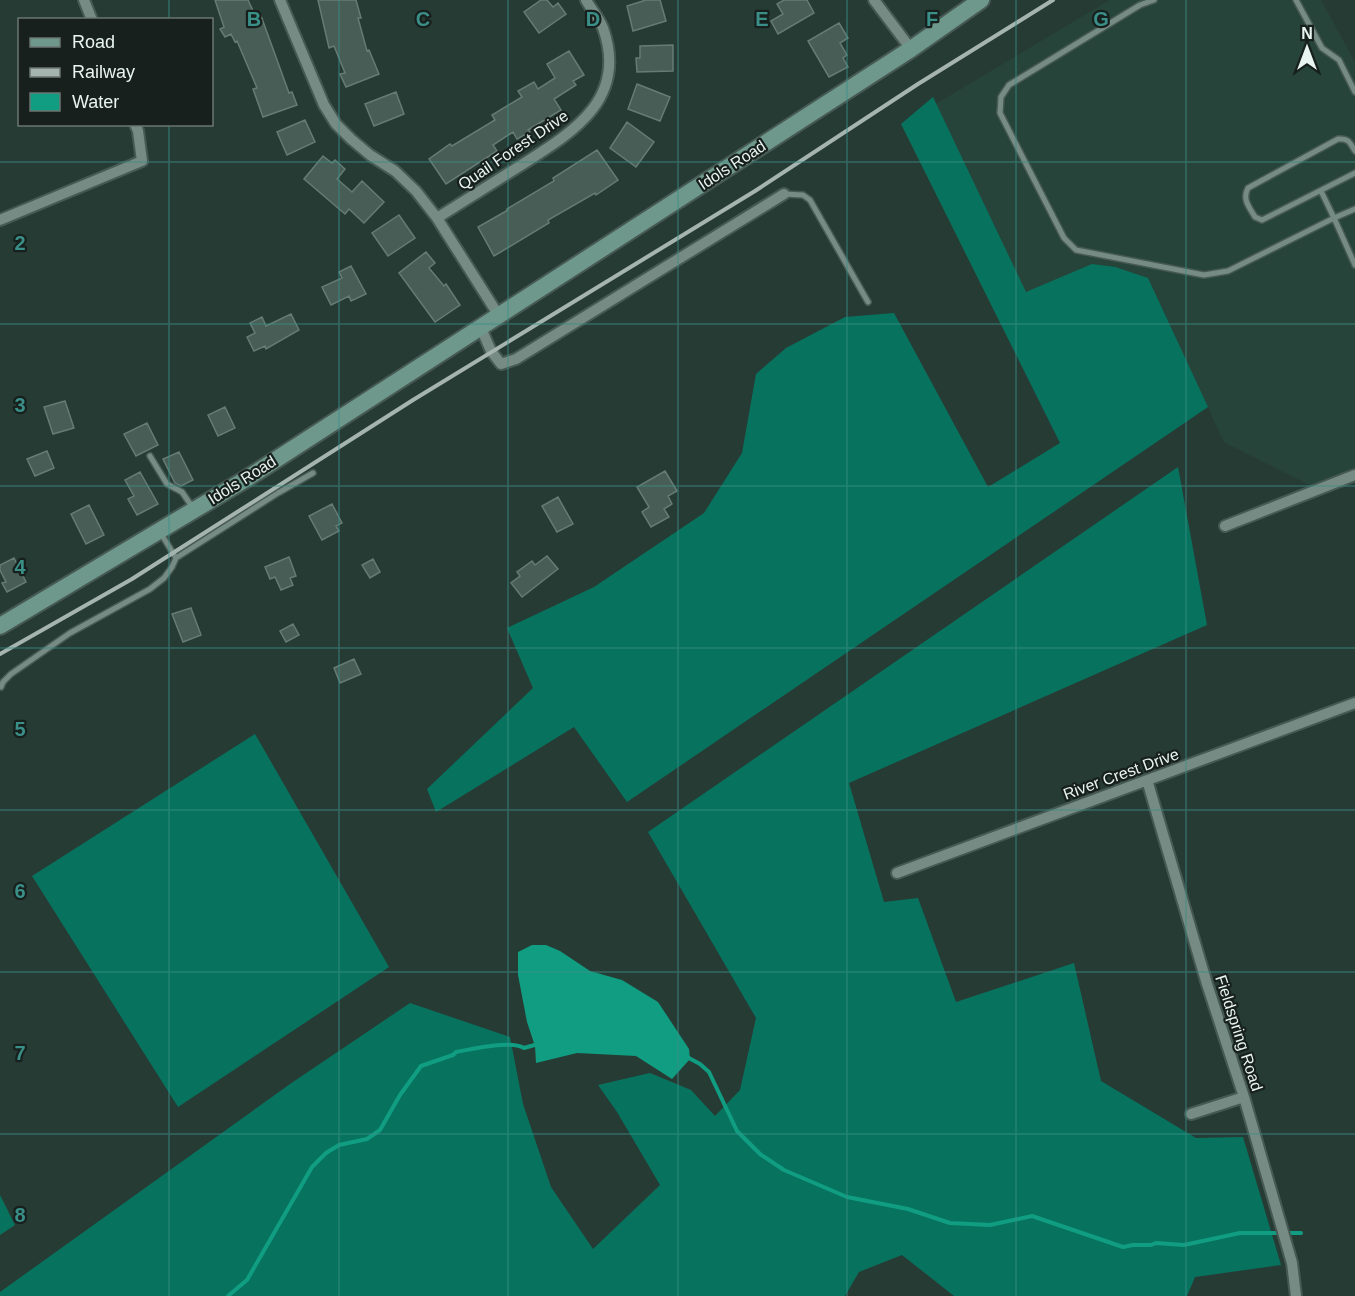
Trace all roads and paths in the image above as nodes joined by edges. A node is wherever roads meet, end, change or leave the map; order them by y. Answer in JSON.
{"nodes":[{"id":1,"x":84,"y":0,"type":"edge"},
{"id":2,"x":280,"y":0,"type":"edge"},
{"id":3,"x":586,"y":0,"type":"edge"},
{"id":4,"x":874,"y":0,"type":"edge"},
{"id":5,"x":981,"y":0,"type":"edge"},
{"id":6,"x":1154,"y":0,"type":"edge"},
{"id":7,"x":1296,"y":0,"type":"edge"},
{"id":8,"x":91,"y":18,"type":"edge"},
{"id":9,"x":911,"y":49,"type":"junction"},
{"id":10,"x":1355,"y":92,"type":"edge"},
{"id":11,"x":135,"y":126,"type":"edge"},
{"id":12,"x":1355,"y":152,"type":"edge"},
{"id":13,"x":1355,"y":173,"type":"edge"},
{"id":14,"x":1322,"y":191,"type":"junction"},
{"id":15,"x":784,"y":194,"type":"joint"},
{"id":16,"x":1355,"y":208,"type":"edge"},
{"id":17,"x":437,"y":218,"type":"junction"},
{"id":18,"x":1334,"y":218,"type":"junction"},
{"id":19,"x":0,"y":220,"type":"edge"},
{"id":20,"x":1355,"y":265,"type":"edge"},
{"id":21,"x":868,"y":302,"type":"dead end"},
{"id":22,"x":499,"y":316,"type":"junction"},
{"id":23,"x":481,"y":328,"type":"junction"},
{"id":24,"x":150,"y":456,"type":"dead end"},
{"id":25,"x":313,"y":473,"type":"dead end"},
{"id":26,"x":1355,"y":476,"type":"edge"},
{"id":27,"x":194,"y":510,"type":"junction"},
{"id":28,"x":1225,"y":526,"type":"dead end"},
{"id":29,"x":159,"y":531,"type":"junction"},
{"id":30,"x":176,"y":558,"type":"junction"},
{"id":31,"x":0,"y":626,"type":"edge"},
{"id":32,"x":1,"y":687,"type":"edge"},
{"id":33,"x":1355,"y":703,"type":"edge"},
{"id":34,"x":1147,"y":780,"type":"junction"},
{"id":35,"x":897,"y":873,"type":"dead end"},
{"id":36,"x":1244,"y":1097,"type":"junction"},
{"id":37,"x":1191,"y":1114,"type":"dead end"},
{"id":38,"x":1296,"y":1296,"type":"edge"}],
"edges":[{"from":1,"to":8,"type":"street"},
{"from":2,"to":17,"type":"street"},
{"from":3,"to":17,"type":"street","name":"Quail Forest Drive"},
{"from":4,"to":9,"type":"street"},
{"from":5,"to":9,"type":"street","name":"Idols Road"},
{"from":6,"to":18,"type":"lane"},
{"from":7,"to":10,"type":"lane"},
{"from":9,"to":22,"type":"street","name":"Idols Road"},
{"from":11,"to":19,"type":"street"},
{"from":12,"to":14,"type":"lane"},
{"from":13,"to":14,"type":"lane"},
{"from":14,"to":18,"type":"lane"},
{"from":15,"to":21,"type":"lane"},
{"from":15,"to":23,"type":"street"},
{"from":16,"to":18,"type":"lane"},
{"from":17,"to":22,"type":"street"},
{"from":18,"to":20,"type":"lane"},
{"from":22,"to":23,"type":"street","name":"Idols Road"},
{"from":23,"to":27,"type":"street","name":"Idols Road"},
{"from":24,"to":27,"type":"lane"},
{"from":25,"to":30,"type":"lane"},
{"from":26,"to":28,"type":"street"},
{"from":27,"to":29,"type":"street","name":"Idols Road"},
{"from":29,"to":30,"type":"lane"},
{"from":29,"to":31,"type":"street","name":"Idols Road"},
{"from":30,"to":32,"type":"lane"},
{"from":33,"to":34,"type":"street","name":"River Crest Drive"},
{"from":34,"to":35,"type":"street","name":"River Crest Drive"},
{"from":34,"to":36,"type":"street","name":"Fieldspring Road"},
{"from":36,"to":37,"type":"street"},
{"from":36,"to":38,"type":"street","name":"Fieldspring Road"}]}
